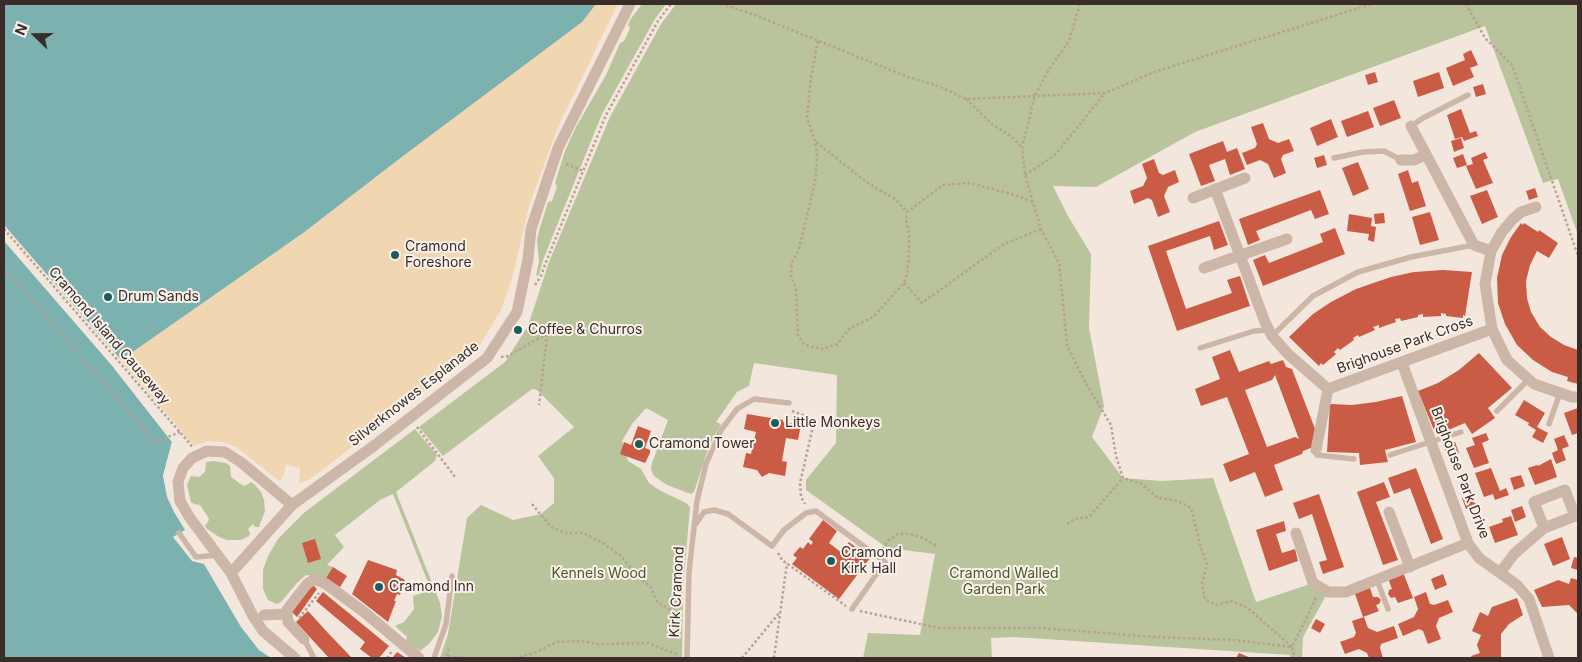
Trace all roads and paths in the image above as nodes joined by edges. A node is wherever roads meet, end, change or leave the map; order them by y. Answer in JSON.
{"nodes":[{"id":1,"x":630,"y":4,"type":"edge"},
{"id":2,"x":671,"y":4,"type":"edge"},
{"id":3,"x":721,"y":4,"type":"edge"},
{"id":4,"x":1080,"y":4,"type":"edge"},
{"id":5,"x":1372,"y":4,"type":"edge"},
{"id":6,"x":1466,"y":4,"type":"edge"},
{"id":7,"x":818,"y":41,"type":"junction"},
{"id":8,"x":1105,"y":93,"type":"junction"},
{"id":9,"x":1035,"y":95,"type":"junction"},
{"id":10,"x":1468,"y":95,"type":"dead end"},
{"id":11,"x":966,"y":99,"type":"junction"},
{"id":12,"x":1411,"y":126,"type":"joint"},
{"id":13,"x":815,"y":141,"type":"junction"},
{"id":14,"x":1022,"y":148,"type":"junction"},
{"id":15,"x":1425,"y":155,"type":"junction"},
{"id":16,"x":1334,"y":158,"type":"dead end"},
{"id":17,"x":1401,"y":160,"type":"joint"},
{"id":18,"x":566,"y":164,"type":"dead end"},
{"id":19,"x":583,"y":171,"type":"junction"},
{"id":20,"x":1025,"y":175,"type":"junction"},
{"id":21,"x":1244,"y":178,"type":"dead end"},
{"id":22,"x":1215,"y":189,"type":"junction"},
{"id":23,"x":1192,"y":198,"type":"dead end"},
{"id":24,"x":1033,"y":202,"type":"junction"},
{"id":25,"x":1536,"y":207,"type":"dead end"},
{"id":26,"x":907,"y":212,"type":"junction"},
{"id":27,"x":1041,"y":229,"type":"junction"},
{"id":28,"x":4,"y":230,"type":"edge"},
{"id":29,"x":1287,"y":239,"type":"dead end"},
{"id":30,"x":1474,"y":245,"type":"junction"},
{"id":31,"x":1491,"y":251,"type":"junction"},
{"id":32,"x":1240,"y":256,"type":"junction"},
{"id":33,"x":1578,"y":256,"type":"edge"},
{"id":34,"x":4,"y":268,"type":"edge"},
{"id":35,"x":1204,"y":268,"type":"dead end"},
{"id":36,"x":904,"y":283,"type":"junction"},
{"id":37,"x":532,"y":290,"type":"dead end"},
{"id":38,"x":1492,"y":329,"type":"junction"},
{"id":39,"x":1270,"y":333,"type":"junction"},
{"id":40,"x":1200,"y":348,"type":"dead end"},
{"id":41,"x":487,"y":358,"type":"junction"},
{"id":42,"x":1402,"y":363,"type":"junction"},
{"id":43,"x":1529,"y":379,"type":"junction"},
{"id":44,"x":1328,"y":389,"type":"junction"},
{"id":45,"x":1560,"y":393,"type":"junction"},
{"id":46,"x":1578,"y":397,"type":"edge"},
{"id":47,"x":789,"y":403,"type":"joint"},
{"id":48,"x":538,"y":405,"type":"dead end"},
{"id":49,"x":1497,"y":411,"type":"dead end"},
{"id":50,"x":410,"y":419,"type":"junction"},
{"id":51,"x":1550,"y":424,"type":"dead end"},
{"id":52,"x":180,"y":432,"type":"junction"},
{"id":53,"x":1461,"y":432,"type":"dead end"},
{"id":54,"x":1431,"y":442,"type":"junction"},
{"id":55,"x":1316,"y":450,"type":"joint"},
{"id":56,"x":1390,"y":455,"type":"dead end"},
{"id":57,"x":192,"y":458,"type":"junction"},
{"id":58,"x":1354,"y":459,"type":"dead end"},
{"id":59,"x":455,"y":477,"type":"dead end"},
{"id":60,"x":1122,"y":478,"type":"junction"},
{"id":61,"x":532,"y":504,"type":"dead end"},
{"id":62,"x":292,"y":505,"type":"junction"},
{"id":63,"x":810,"y":512,"type":"junction"},
{"id":64,"x":1389,"y":512,"type":"dead end"},
{"id":65,"x":1068,"y":524,"type":"dead end"},
{"id":66,"x":693,"y":526,"type":"junction"},
{"id":67,"x":1544,"y":528,"type":"dead end"},
{"id":68,"x":178,"y":533,"type":"dead end"},
{"id":69,"x":1296,"y":533,"type":"dead end"},
{"id":70,"x":1468,"y":543,"type":"junction"},
{"id":71,"x":772,"y":546,"type":"junction"},
{"id":72,"x":937,"y":546,"type":"dead end"},
{"id":73,"x":218,"y":555,"type":"junction"},
{"id":74,"x":877,"y":556,"type":"junction"},
{"id":75,"x":787,"y":563,"type":"junction"},
{"id":76,"x":1410,"y":567,"type":"junction"},
{"id":77,"x":231,"y":573,"type":"junction"},
{"id":78,"x":1500,"y":573,"type":"junction"},
{"id":79,"x":452,"y":576,"type":"dead end"},
{"id":80,"x":1377,"y":580,"type":"junction"},
{"id":81,"x":326,"y":584,"type":"junction"},
{"id":82,"x":1321,"y":588,"type":"junction"},
{"id":83,"x":1388,"y":608,"type":"dead end"},
{"id":84,"x":852,"y":609,"type":"junction"},
{"id":85,"x":781,"y":611,"type":"junction"},
{"id":86,"x":286,"y":614,"type":"junction"},
{"id":87,"x":259,"y":615,"type":"junction"},
{"id":88,"x":688,"y":619,"type":"junction"},
{"id":89,"x":292,"y":627,"type":"junction"},
{"id":90,"x":304,"y":639,"type":"joint"},
{"id":91,"x":1292,"y":647,"type":"junction"},
{"id":92,"x":435,"y":656,"type":"edge"},
{"id":93,"x":295,"y":658,"type":"edge"},
{"id":94,"x":314,"y":658,"type":"edge"},
{"id":95,"x":419,"y":658,"type":"edge"},
{"id":96,"x":465,"y":658,"type":"edge"},
{"id":97,"x":515,"y":658,"type":"edge"},
{"id":98,"x":686,"y":658,"type":"edge"},
{"id":99,"x":742,"y":658,"type":"edge"},
{"id":100,"x":774,"y":658,"type":"edge"},
{"id":101,"x":1296,"y":658,"type":"edge"},
{"id":102,"x":1550,"y":658,"type":"edge"}],
"edges":[{"from":1,"to":41,"type":"street","name":"Silverknowes Esplanade"},
{"from":2,"to":19,"type":"path"},
{"from":3,"to":7,"type":"path"},
{"from":4,"to":9,"type":"path"},
{"from":5,"to":8,"type":"path"},
{"from":6,"to":33,"type":"path"},
{"from":7,"to":11,"type":"path"},
{"from":7,"to":13,"type":"path"},
{"from":8,"to":9,"type":"path"},
{"from":8,"to":20,"type":"path"},
{"from":9,"to":11,"type":"path"},
{"from":9,"to":14,"type":"path"},
{"from":10,"to":12,"type":"lane"},
{"from":11,"to":14,"type":"path"},
{"from":12,"to":15,"type":"street"},
{"from":13,"to":26,"type":"path"},
{"from":13,"to":36,"type":"path"},
{"from":14,"to":20,"type":"path"},
{"from":15,"to":17,"type":"street"},
{"from":15,"to":30,"type":"street"},
{"from":16,"to":17,"type":"lane"},
{"from":18,"to":19,"type":"path"},
{"from":19,"to":37,"type":"path"},
{"from":20,"to":24,"type":"path"},
{"from":21,"to":22,"type":"street"},
{"from":22,"to":23,"type":"street"},
{"from":22,"to":32,"type":"street"},
{"from":24,"to":26,"type":"path"},
{"from":24,"to":27,"type":"path"},
{"from":25,"to":31,"type":"street"},
{"from":26,"to":36,"type":"path"},
{"from":27,"to":36,"type":"path"},
{"from":27,"to":60,"type":"path"},
{"from":28,"to":52,"type":"path","name":"Cramond Island Causeway"},
{"from":29,"to":32,"type":"street"},
{"from":30,"to":31,"type":"street"},
{"from":30,"to":39,"type":"lane"},
{"from":31,"to":38,"type":"street"},
{"from":32,"to":35,"type":"street"},
{"from":32,"to":39,"type":"street"},
{"from":34,"to":52,"type":"path"},
{"from":38,"to":42,"type":"street","name":"Brighouse Park Cross"},
{"from":38,"to":43,"type":"street"},
{"from":39,"to":40,"type":"lane"},
{"from":39,"to":44,"type":"street"},
{"from":41,"to":48,"type":"path"},
{"from":41,"to":50,"type":"street","name":"Silverknowes Esplanade"},
{"from":42,"to":44,"type":"street","name":"Brighouse Park Cross"},
{"from":42,"to":54,"type":"street","name":"Brighouse Park Drive"},
{"from":43,"to":45,"type":"street"},
{"from":43,"to":49,"type":"lane"},
{"from":44,"to":55,"type":"street"},
{"from":45,"to":46,"type":"street"},
{"from":45,"to":51,"type":"lane"},
{"from":47,"to":63,"type":"path"},
{"from":47,"to":66,"type":"lane","name":"Kirk Cramond"},
{"from":50,"to":59,"type":"path"},
{"from":50,"to":62,"type":"street","name":"Silverknowes Esplanade"},
{"from":52,"to":57,"type":"path","name":"Cramond Island Causeway"},
{"from":53,"to":54,"type":"lane"},
{"from":54,"to":56,"type":"lane"},
{"from":54,"to":70,"type":"street","name":"Brighouse Park Drive"},
{"from":55,"to":58,"type":"lane"},
{"from":57,"to":62,"type":"street"},
{"from":57,"to":73,"type":"street"},
{"from":60,"to":65,"type":"path"},
{"from":60,"to":91,"type":"path"},
{"from":61,"to":88,"type":"path"},
{"from":62,"to":77,"type":"street","name":"Silverknowes Esplanade"},
{"from":63,"to":71,"type":"lane"},
{"from":63,"to":74,"type":"lane"},
{"from":64,"to":76,"type":"street"},
{"from":66,"to":71,"type":"lane"},
{"from":66,"to":88,"type":"lane","name":"Kirk Cramond"},
{"from":67,"to":78,"type":"street"},
{"from":68,"to":73,"type":"lane"},
{"from":69,"to":82,"type":"street"},
{"from":70,"to":76,"type":"street"},
{"from":70,"to":78,"type":"street","name":"Brighouse Park Drive"},
{"from":71,"to":75,"type":"path"},
{"from":72,"to":74,"type":"path"},
{"from":73,"to":77,"type":"street"},
{"from":74,"to":84,"type":"lane"},
{"from":75,"to":84,"type":"path"},
{"from":75,"to":85,"type":"path"},
{"from":76,"to":80,"type":"street"},
{"from":77,"to":87,"type":"street"},
{"from":78,"to":102,"type":"street","name":"Brighouse Park Drive"},
{"from":79,"to":92,"type":"lane"},
{"from":80,"to":82,"type":"street"},
{"from":80,"to":83,"type":"lane"},
{"from":81,"to":86,"type":"street"},
{"from":81,"to":89,"type":"path"},
{"from":81,"to":95,"type":"street"},
{"from":82,"to":91,"type":"path"},
{"from":84,"to":91,"type":"path"},
{"from":85,"to":99,"type":"path"},
{"from":85,"to":100,"type":"path"},
{"from":86,"to":87,"type":"street"},
{"from":86,"to":89,"type":"street"},
{"from":87,"to":93,"type":"street"},
{"from":88,"to":98,"type":"lane","name":"Kirk Cramond"},
{"from":89,"to":90,"type":"street"},
{"from":90,"to":94,"type":"lane"},
{"from":91,"to":101,"type":"path"},
{"from":92,"to":96,"type":"path"},
{"from":97,"to":98,"type":"path"}]}
